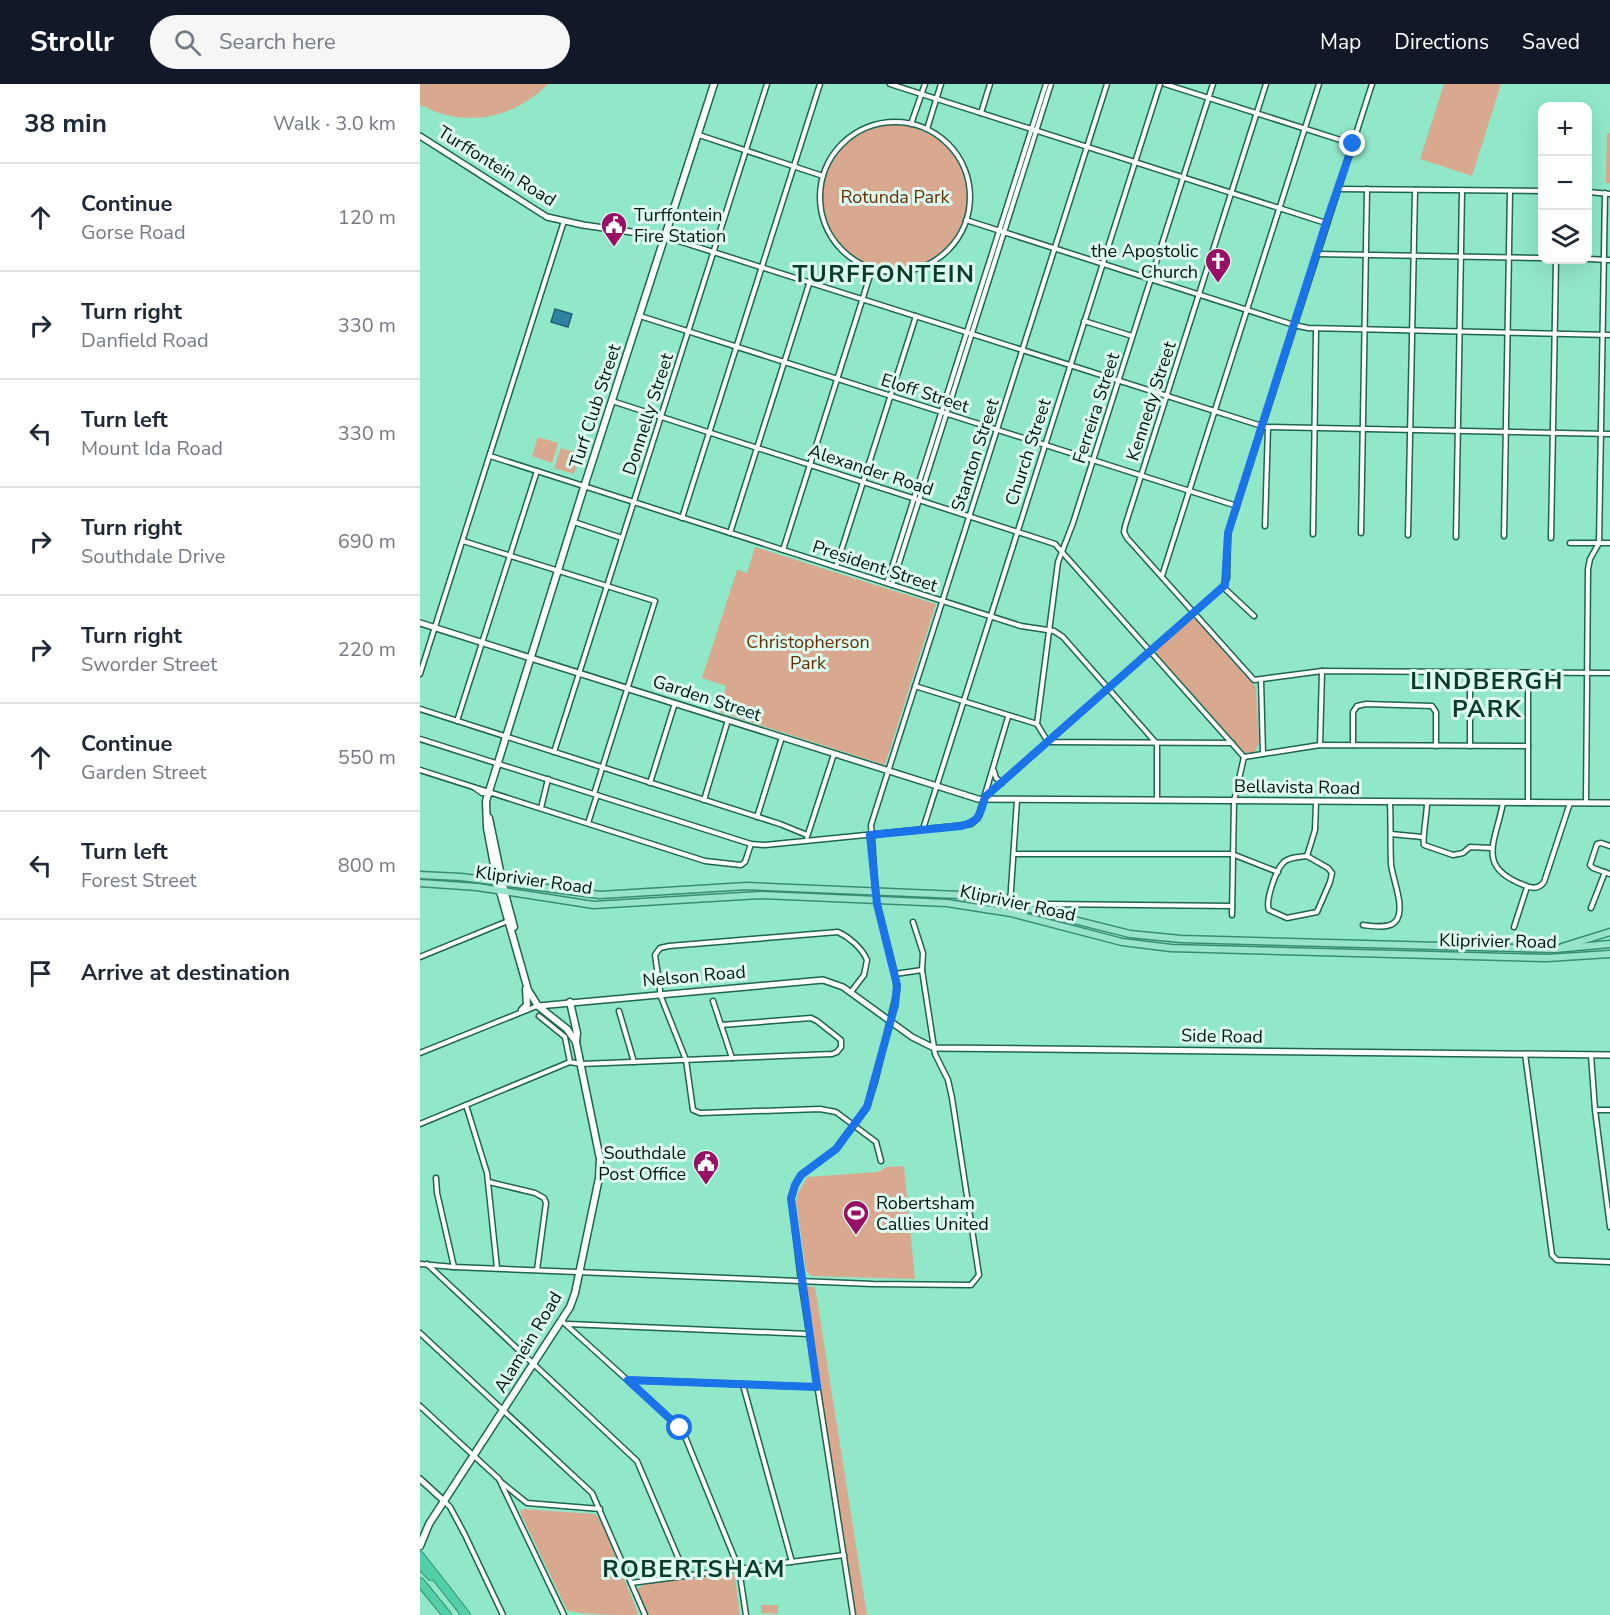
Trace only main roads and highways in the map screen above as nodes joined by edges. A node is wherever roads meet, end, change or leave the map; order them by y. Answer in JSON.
{"nodes":[{"id":1,"x":714,"y":84,"type":"edge"},
{"id":2,"x":420,"y":875,"type":"edge"},
{"id":3,"x":500,"y":882,"type":"junction"},
{"id":4,"x":420,"y":883,"type":"edge"},
{"id":5,"x":501,"y":890,"type":"junction"},
{"id":6,"x":1610,"y":932,"type":"edge"},
{"id":7,"x":1610,"y":944,"type":"edge"},
{"id":8,"x":1555,"y":949,"type":"junction"},
{"id":9,"x":1608,"y":955,"type":"edge"},
{"id":10,"x":525,"y":980,"type":"junction"},
{"id":11,"x":570,"y":1002,"type":"road end"},
{"id":12,"x":522,"y":1010,"type":"road end"},
{"id":13,"x":576,"y":1042,"type":"junction"},
{"id":14,"x":420,"y":1546,"type":"edge"},
{"id":15,"x":420,"y":1556,"type":"edge"},
{"id":16,"x":424,"y":1566,"type":"edge"},
{"id":17,"x":420,"y":1582,"type":"edge"},
{"id":18,"x":447,"y":1615,"type":"edge"},
{"id":19,"x":465,"y":1615,"type":"edge"}],
"edges":[{"from":1,"to":3,"type":"main road","name":"Turf Club Street"},
{"from":2,"to":3,"type":"main road","name":"Kliprivier Road"},
{"from":3,"to":5,"type":"main road","name":"Turf Club Street"},
{"from":3,"to":8,"type":"main road","name":"Kliprivier Road"},
{"from":4,"to":5,"type":"main road","name":"Kliprivier Road"},
{"from":5,"to":9,"type":"main road","name":"Kliprivier Road"},
{"from":5,"to":10,"type":"main road","name":"Turf Club Street"},
{"from":6,"to":8,"type":"main road"},
{"from":7,"to":8,"type":"main road","name":"Kliprivier Road"},
{"from":10,"to":12,"type":"main road"},
{"from":10,"to":13,"type":"main road","name":"Alamein Road"},
{"from":11,"to":13,"type":"main road"},
{"from":13,"to":14,"type":"main road","name":"Alamein Road"},
{"from":15,"to":16,"type":"highway"},
{"from":16,"to":19,"type":"highway"},
{"from":17,"to":18,"type":"highway"}]}
